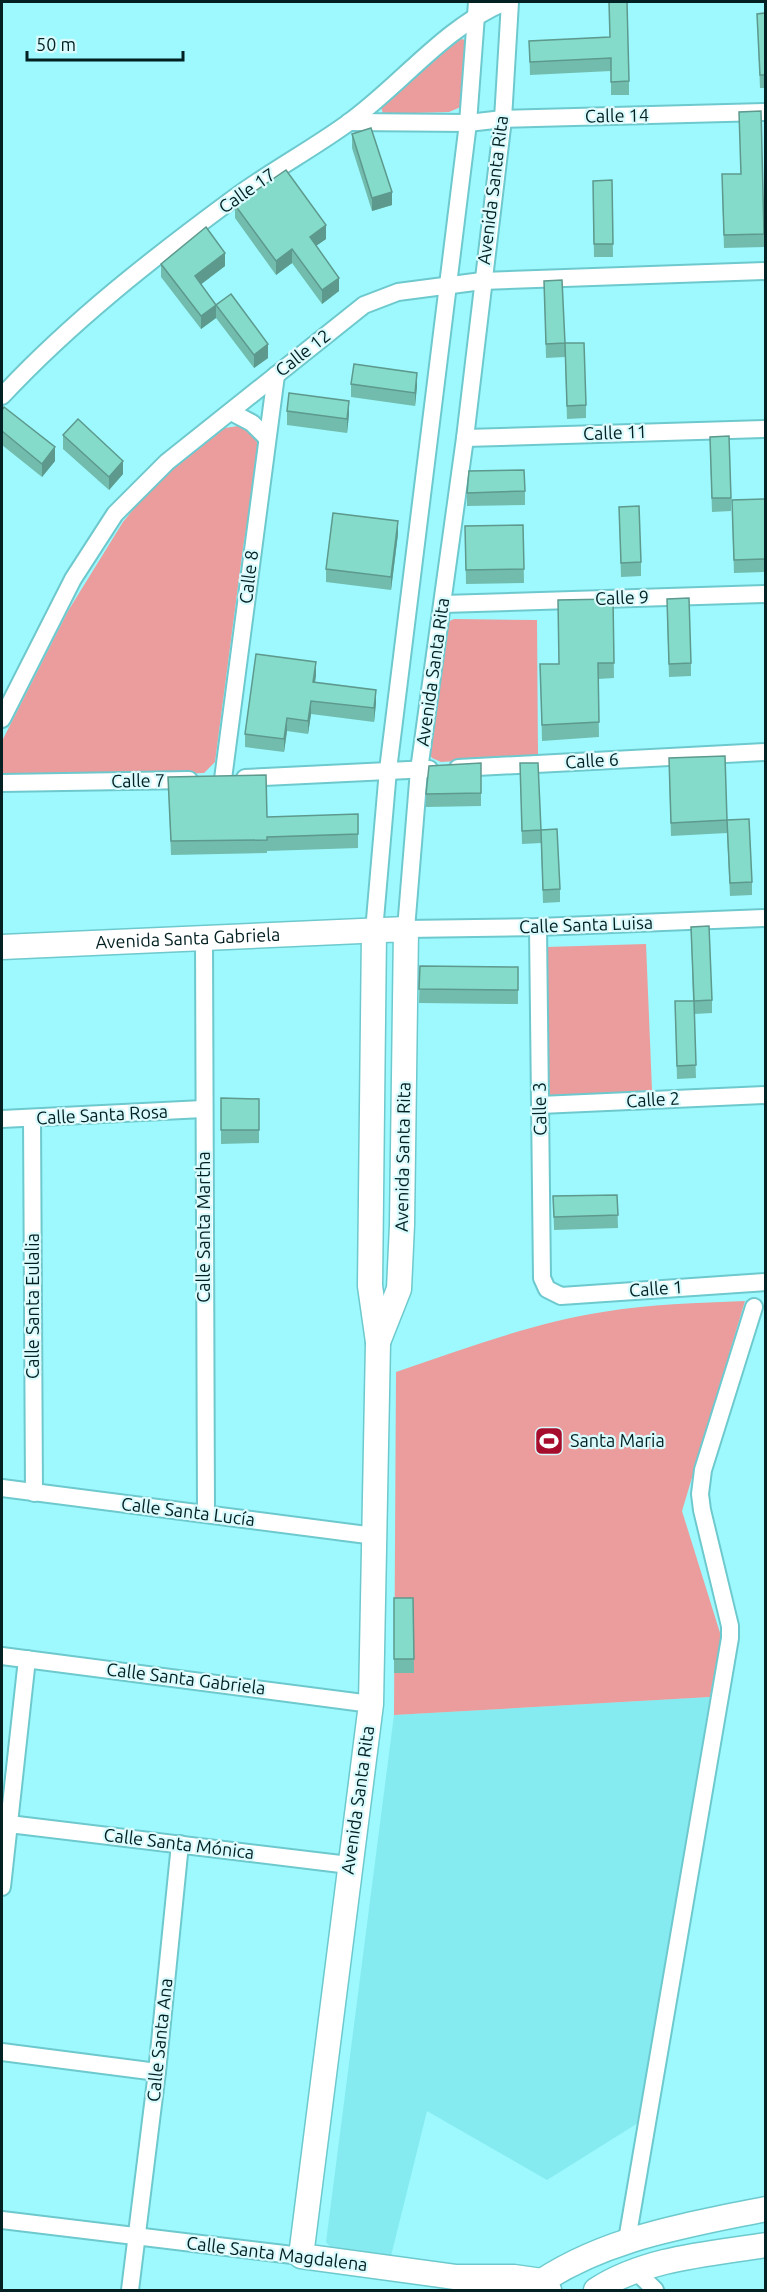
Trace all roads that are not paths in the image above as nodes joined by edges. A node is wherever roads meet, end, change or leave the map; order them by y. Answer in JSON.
{"nodes":[{"id":1,"x":505,"y":2,"type":"edge"},
{"id":2,"x":510,"y":2,"type":"edge"},
{"id":3,"x":477,"y":7,"type":"edge"},
{"id":4,"x":765,"y":112,"type":"edge"},
{"id":5,"x":502,"y":118,"type":"junction"},
{"id":6,"x":349,"y":122,"type":"junction"},
{"id":7,"x":468,"y":123,"type":"junction"},
{"id":8,"x":765,"y":271,"type":"edge"},
{"id":9,"x":482,"y":281,"type":"junction"},
{"id":10,"x":449,"y":285,"type":"junction"},
{"id":11,"x":276,"y":375,"type":"junction"},
{"id":12,"x":2,"y":396,"type":"edge"},
{"id":13,"x":231,"y":412,"type":"junction"},
{"id":14,"x":765,"y":429,"type":"edge"},
{"id":15,"x":267,"y":438,"type":"junction"},
{"id":16,"x":465,"y":438,"type":"junction"},
{"id":17,"x":765,"y":594,"type":"edge"},
{"id":18,"x":443,"y":604,"type":"junction"},
{"id":19,"x":2,"y":719,"type":"edge"},
{"id":20,"x":765,"y":752,"type":"edge"},
{"id":21,"x":388,"y":770,"type":"junction"},
{"id":22,"x":419,"y":770,"type":"junction"},
{"id":23,"x":212,"y":779,"type":"junction"},
{"id":24,"x":2,"y":783,"type":"edge"},
{"id":25,"x":765,"y":918,"type":"edge"},
{"id":26,"x":538,"y":927,"type":"junction"},
{"id":27,"x":406,"y":929,"type":"junction"},
{"id":28,"x":374,"y":932,"type":"junction"},
{"id":29,"x":204,"y":940,"type":"junction"},
{"id":30,"x":2,"y":947,"type":"edge"},
{"id":31,"x":765,"y":1095,"type":"edge"},
{"id":32,"x":540,"y":1105,"type":"junction"},
{"id":33,"x":203,"y":1109,"type":"junction"},
{"id":34,"x":32,"y":1118,"type":"junction"},
{"id":35,"x":2,"y":1119,"type":"edge"},
{"id":36,"x":765,"y":1282,"type":"edge"},
{"id":37,"x":547,"y":1289,"type":"joint"},
{"id":38,"x":754,"y":1307,"type":"dead end"},
{"id":39,"x":378,"y":1342,"type":"junction"},
{"id":40,"x":2,"y":1488,"type":"edge"},
{"id":41,"x":34,"y":1493,"type":"junction"},
{"id":42,"x":206,"y":1514,"type":"junction"},
{"id":43,"x":375,"y":1536,"type":"junction"},
{"id":44,"x":2,"y":1656,"type":"edge"},
{"id":45,"x":27,"y":1659,"type":"junction"},
{"id":46,"x":371,"y":1704,"type":"junction"},
{"id":47,"x":9,"y":1824,"type":"junction"},
{"id":48,"x":180,"y":1844,"type":"junction"},
{"id":49,"x":349,"y":1865,"type":"junction"},
{"id":50,"x":2,"y":1887,"type":"edge"},
{"id":51,"x":2,"y":2052,"type":"edge"},
{"id":52,"x":157,"y":2072,"type":"junction"},
{"id":53,"x":765,"y":2209,"type":"edge"},
{"id":54,"x":2,"y":2220,"type":"edge"},
{"id":55,"x":137,"y":2236,"type":"junction"},
{"id":56,"x":627,"y":2240,"type":"junction"},
{"id":57,"x":765,"y":2245,"type":"edge"},
{"id":58,"x":301,"y":2256,"type":"junction"},
{"id":59,"x":635,"y":2270,"type":"junction"},
{"id":60,"x":463,"y":2284,"type":"edge"},
{"id":61,"x":540,"y":2287,"type":"edge"},
{"id":62,"x":129,"y":2290,"type":"edge"},
{"id":63,"x":596,"y":2290,"type":"edge"},
{"id":64,"x":655,"y":2290,"type":"edge"}],
"edges":[{"from":1,"to":3,"type":"street","name":"Calle 17"},
{"from":2,"to":5,"type":"street","name":"Avenida Santa Rita"},
{"from":3,"to":6,"type":"street","name":"Calle 17"},
{"from":3,"to":7,"type":"street","name":"Avenida Santa Rita"},
{"from":4,"to":5,"type":"street","name":"Calle 14"},
{"from":5,"to":7,"type":"street","name":"Calle 14"},
{"from":5,"to":9,"type":"street","name":"Avenida Santa Rita"},
{"from":6,"to":7,"type":"street","name":"Calle 14"},
{"from":6,"to":12,"type":"street","name":"Calle 17"},
{"from":7,"to":10,"type":"street","name":"Avenida Santa Rita"},
{"from":8,"to":9,"type":"street","name":"Calle 12"},
{"from":9,"to":10,"type":"street","name":"Calle 12"},
{"from":9,"to":16,"type":"street","name":"Avenida Santa Rita"},
{"from":10,"to":11,"type":"street","name":"Calle 12"},
{"from":10,"to":21,"type":"street","name":"Avenida Santa Rita"},
{"from":11,"to":13,"type":"street","name":"Calle 12"},
{"from":11,"to":15,"type":"street","name":"Calle 8"},
{"from":13,"to":15,"type":"street"},
{"from":13,"to":19,"type":"street","name":"Calle 12"},
{"from":14,"to":16,"type":"street","name":"Calle 11"},
{"from":15,"to":23,"type":"street","name":"Calle 8"},
{"from":16,"to":18,"type":"street","name":"Avenida Santa Rita"},
{"from":17,"to":18,"type":"street","name":"Calle 9"},
{"from":18,"to":22,"type":"street","name":"Avenida Santa Rita"},
{"from":20,"to":22,"type":"street","name":"Calle 6"},
{"from":21,"to":22,"type":"street","name":"Calle 7"},
{"from":21,"to":23,"type":"street","name":"Calle 7"},
{"from":21,"to":28,"type":"street","name":"Avenida Santa Rita"},
{"from":22,"to":27,"type":"street","name":"Avenida Santa Rita"},
{"from":23,"to":24,"type":"street","name":"Calle 7"},
{"from":25,"to":26,"type":"street","name":"Calle Santa Luisa"},
{"from":26,"to":27,"type":"street","name":"Calle Santa Luisa"},
{"from":26,"to":32,"type":"street","name":"Calle 3"},
{"from":27,"to":28,"type":"street","name":"Avenida Santa Gabriela"},
{"from":27,"to":39,"type":"street","name":"Avenida Santa Rita"},
{"from":28,"to":29,"type":"street","name":"Avenida Santa Gabriela"},
{"from":28,"to":39,"type":"street","name":"Avenida Santa Rita"},
{"from":29,"to":30,"type":"street","name":"Avenida Santa Gabriela"},
{"from":29,"to":33,"type":"street","name":"Calle Santa Martha"},
{"from":31,"to":32,"type":"street","name":"Calle 2"},
{"from":32,"to":37,"type":"street","name":"Calle 3"},
{"from":33,"to":34,"type":"street","name":"Calle Santa Rosa"},
{"from":33,"to":42,"type":"street","name":"Calle Santa Martha"},
{"from":34,"to":35,"type":"street","name":"Calle Santa Rosa"},
{"from":34,"to":41,"type":"street","name":"Calle Santa Eulalia"},
{"from":36,"to":37,"type":"street","name":"Calle 1"},
{"from":38,"to":56,"type":"street"},
{"from":39,"to":43,"type":"street","name":"Avenida Santa Rita"},
{"from":40,"to":41,"type":"street","name":"Calle Santa Lucía"},
{"from":41,"to":42,"type":"street","name":"Calle Santa Lucía"},
{"from":42,"to":43,"type":"street","name":"Calle Santa Lucía"},
{"from":43,"to":46,"type":"street","name":"Avenida Santa Rita"},
{"from":44,"to":45,"type":"street","name":"Calle Santa Gabriela"},
{"from":45,"to":46,"type":"street","name":"Calle Santa Gabriela"},
{"from":45,"to":47,"type":"street"},
{"from":46,"to":49,"type":"street","name":"Avenida Santa Rita"},
{"from":47,"to":48,"type":"street","name":"Calle Santa Mónica"},
{"from":47,"to":50,"type":"street"},
{"from":48,"to":49,"type":"street","name":"Calle Santa Mónica"},
{"from":48,"to":52,"type":"street","name":"Calle Santa Ana"},
{"from":49,"to":58,"type":"street","name":"Avenida Santa Rita"},
{"from":51,"to":52,"type":"street"},
{"from":52,"to":55,"type":"street","name":"Calle Santa Ana"},
{"from":53,"to":56,"type":"street"},
{"from":54,"to":55,"type":"street","name":"Calle Santa Magdalena"},
{"from":55,"to":58,"type":"street","name":"Calle Santa Magdalena"},
{"from":55,"to":62,"type":"street","name":"Calle Santa Ana"},
{"from":56,"to":61,"type":"street"},
{"from":57,"to":59,"type":"street"},
{"from":58,"to":60,"type":"street","name":"Calle Santa Magdalena"},
{"from":59,"to":63,"type":"street"},
{"from":59,"to":64,"type":"street"},
{"from":60,"to":61,"type":"street","name":"Calle Santa Magdalena"}]}
